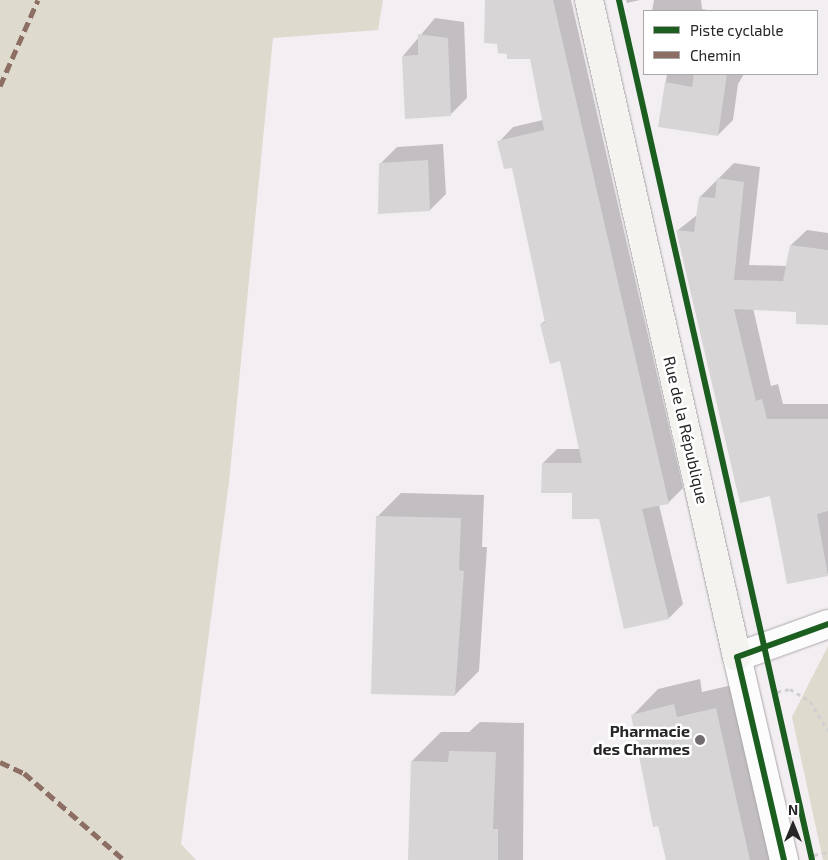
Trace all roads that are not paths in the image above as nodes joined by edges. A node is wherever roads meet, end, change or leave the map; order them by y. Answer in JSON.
{"nodes":[{"id":1,"x":590,"y":0,"type":"edge"},
{"id":2,"x":828,"y":624,"type":"edge"},
{"id":3,"x":737,"y":657,"type":"junction"},
{"id":4,"x":784,"y":860,"type":"edge"}],
"edges":[{"from":1,"to":3,"type":"main road","name":"Rue de la République"},
{"from":2,"to":3,"type":"street"},
{"from":3,"to":4,"type":"street","name":"Rue de la République"}]}
